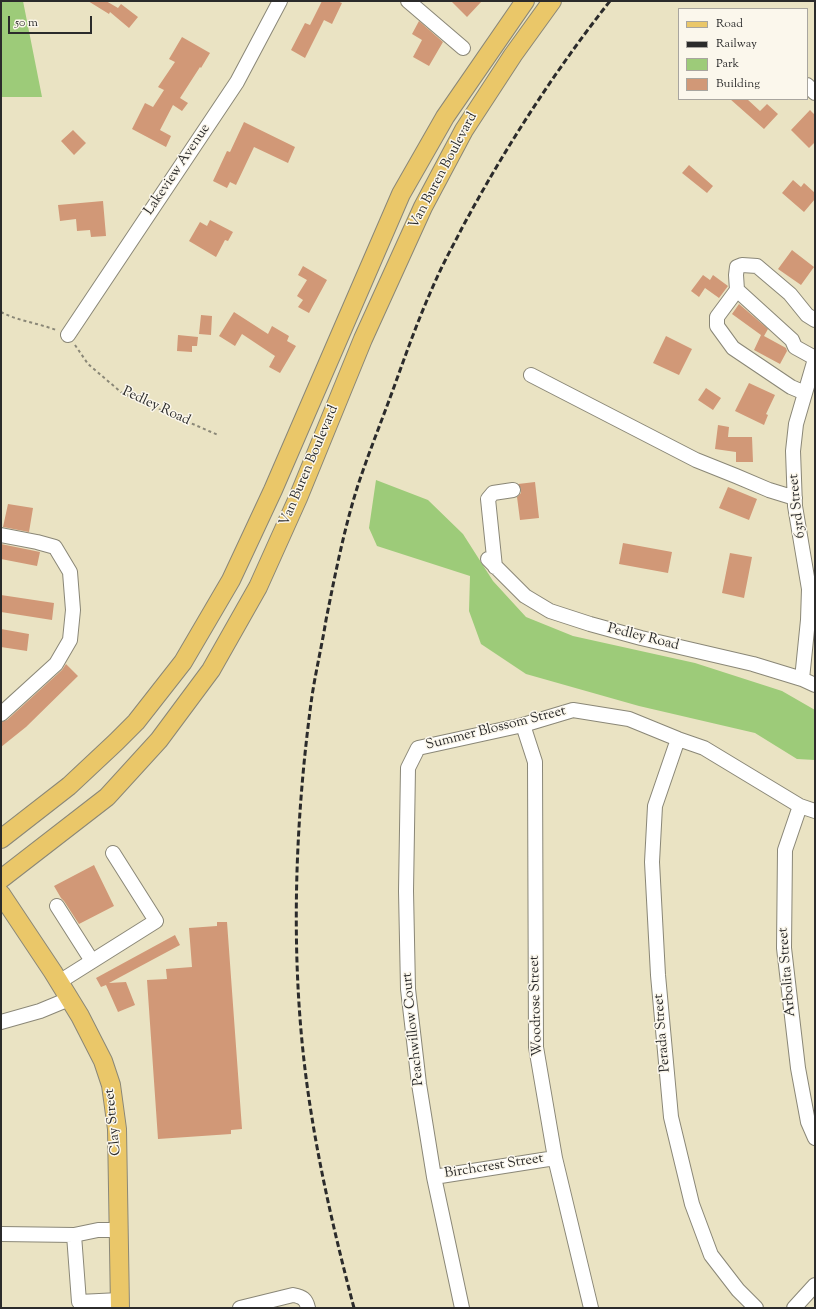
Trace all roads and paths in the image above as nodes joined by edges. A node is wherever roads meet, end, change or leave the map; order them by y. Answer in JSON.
{"nodes":[{"id":1,"x":280,"y":1,"type":"edge"},
{"id":2,"x":408,"y":1,"type":"edge"},
{"id":3,"x":525,"y":1,"type":"edge"},
{"id":4,"x":552,"y":1,"type":"edge"},
{"id":5,"x":463,"y":48,"type":"dead end"},
{"id":6,"x":737,"y":290,"type":"junction"},
{"id":7,"x":1,"y":312,"type":"edge"},
{"id":8,"x":815,"y":320,"type":"edge"},
{"id":9,"x":68,"y":335,"type":"junction"},
{"id":10,"x":815,"y":359,"type":"edge"},
{"id":11,"x":531,"y":375,"type":"dead end"},
{"id":12,"x":805,"y":393,"type":"junction"},
{"id":13,"x":218,"y":435,"type":"dead end"},
{"id":14,"x":513,"y":490,"type":"dead end"},
{"id":15,"x":795,"y":498,"type":"junction"},
{"id":16,"x":1,"y":535,"type":"edge"},
{"id":17,"x":802,"y":679,"type":"junction"},
{"id":18,"x":815,"y":686,"type":"edge"},
{"id":19,"x":1,"y":714,"type":"edge"},
{"id":20,"x":523,"y":725,"type":"junction"},
{"id":21,"x":678,"y":739,"type":"junction"},
{"id":22,"x":418,"y":748,"type":"joint"},
{"id":23,"x":800,"y":806,"type":"junction"},
{"id":24,"x":815,"y":811,"type":"edge"},
{"id":25,"x":1,"y":839,"type":"edge"},
{"id":26,"x":113,"y":853,"type":"dead end"},
{"id":27,"x":1,"y":879,"type":"edge"},
{"id":28,"x":1,"y":894,"type":"edge"},
{"id":29,"x":57,"y":906,"type":"dead end"},
{"id":30,"x":92,"y":961,"type":"junction"},
{"id":31,"x":59,"y":982,"type":"junction"},
{"id":32,"x":69,"y":999,"type":"junction"},
{"id":33,"x":1,"y":1022,"type":"edge"},
{"id":34,"x":815,"y":1138,"type":"edge"},
{"id":35,"x":555,"y":1158,"type":"junction"},
{"id":36,"x":434,"y":1177,"type":"junction"},
{"id":37,"x":120,"y":1230,"type":"junction"},
{"id":38,"x":1,"y":1234,"type":"edge"},
{"id":39,"x":74,"y":1236,"type":"junction"},
{"id":40,"x":815,"y":1285,"type":"edge"},
{"id":41,"x":120,"y":1304,"type":"edge"},
{"id":42,"x":240,"y":1308,"type":"edge"},
{"id":43,"x":308,"y":1308,"type":"edge"},
{"id":44,"x":462,"y":1308,"type":"edge"},
{"id":45,"x":591,"y":1308,"type":"edge"},
{"id":46,"x":756,"y":1308,"type":"edge"},
{"id":47,"x":794,"y":1308,"type":"edge"}],
"edges":[{"from":1,"to":9,"type":"street","name":"Lakeview Avenue"},
{"from":2,"to":5,"type":"street"},
{"from":3,"to":25,"type":"main road","name":"Van Buren Boulevard"},
{"from":4,"to":27,"type":"main road","name":"Van Buren Boulevard"},
{"from":6,"to":8,"type":"street"},
{"from":6,"to":10,"type":"street"},
{"from":6,"to":12,"type":"street"},
{"from":7,"to":9,"type":"path"},
{"from":9,"to":13,"type":"path","name":"Pedley Road"},
{"from":10,"to":12,"type":"street","name":"63rd Street"},
{"from":11,"to":15,"type":"street"},
{"from":12,"to":15,"type":"street","name":"63rd Street"},
{"from":14,"to":17,"type":"street","name":"Pedley Road"},
{"from":15,"to":17,"type":"street","name":"63rd Street"},
{"from":16,"to":19,"type":"street"},
{"from":17,"to":18,"type":"street","name":"Pedley Road"},
{"from":20,"to":21,"type":"street","name":"Summer Blossom Street"},
{"from":20,"to":22,"type":"street","name":"Summer Blossom Street"},
{"from":20,"to":35,"type":"street","name":"Woodrose Street"},
{"from":21,"to":23,"type":"street","name":"Summer Blossom Street"},
{"from":21,"to":46,"type":"street","name":"Perada Street"},
{"from":22,"to":36,"type":"street","name":"Peachwillow Court"},
{"from":23,"to":24,"type":"street","name":"Summer Blossom Street"},
{"from":23,"to":34,"type":"street","name":"Arbolita Street"},
{"from":26,"to":30,"type":"street"},
{"from":28,"to":31,"type":"main road","name":"Clay Street"},
{"from":29,"to":30,"type":"street"},
{"from":30,"to":31,"type":"street"},
{"from":31,"to":32,"type":"main road","name":"Clay Street"},
{"from":32,"to":33,"type":"street"},
{"from":32,"to":37,"type":"main road","name":"Clay Street"},
{"from":35,"to":36,"type":"street","name":"Birchcrest Street"},
{"from":35,"to":45,"type":"street","name":"Woodrose Street"},
{"from":36,"to":44,"type":"street","name":"Peachwillow Court"},
{"from":37,"to":39,"type":"street"},
{"from":37,"to":41,"type":"main road","name":"Clay Street"},
{"from":38,"to":39,"type":"street"},
{"from":39,"to":41,"type":"street"},
{"from":40,"to":47,"type":"street"},
{"from":42,"to":43,"type":"street"}]}
